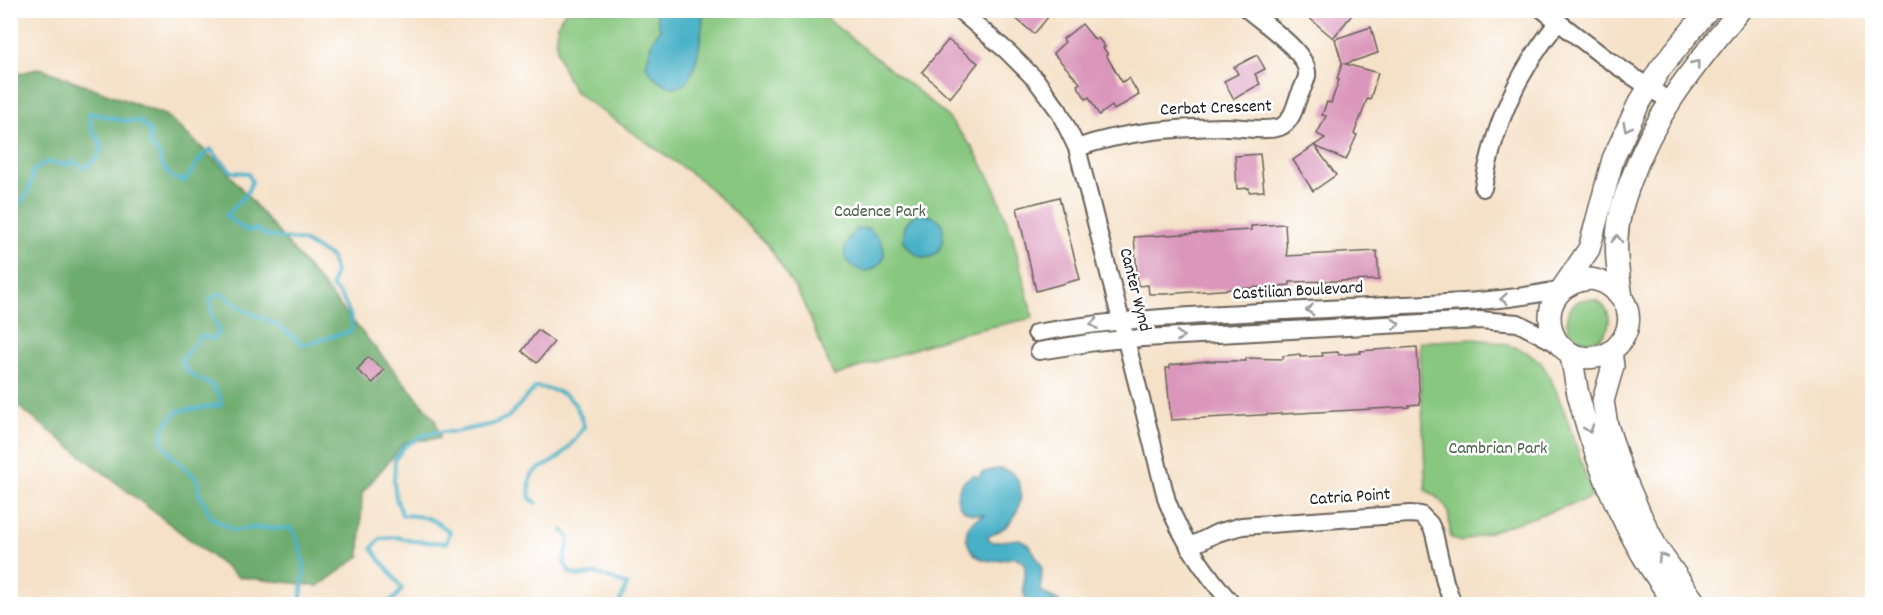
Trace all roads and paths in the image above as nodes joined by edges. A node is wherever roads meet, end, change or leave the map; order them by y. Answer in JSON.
{"nodes":[{"id":1,"x":959,"y":10,"type":"edge"},
{"id":2,"x":1248,"y":10,"type":"edge"},
{"id":3,"x":1543,"y":10,"type":"edge"},
{"id":4,"x":1708,"y":10,"type":"edge"},
{"id":5,"x":1740,"y":10,"type":"edge"},
{"id":6,"x":1558,"y":22,"type":"junction"},
{"id":7,"x":1648,"y":88,"type":"junction"},
{"id":8,"x":1669,"y":101,"type":"junction"},
{"id":9,"x":1077,"y":148,"type":"junction"},
{"id":10,"x":1484,"y":188,"type":"dead end"},
{"id":11,"x":1563,"y":288,"type":"junction"},
{"id":12,"x":1622,"y":297,"type":"junction"},
{"id":13,"x":1120,"y":321,"type":"junction"},
{"id":14,"x":1036,"y":333,"type":"dead end"},
{"id":15,"x":1125,"y":339,"type":"junction"},
{"id":16,"x":1565,"y":349,"type":"junction"},
{"id":17,"x":1039,"y":351,"type":"dead end"},
{"id":18,"x":1611,"y":352,"type":"junction"},
{"id":19,"x":1189,"y":548,"type":"junction"},
{"id":20,"x":1233,"y":604,"type":"edge"},
{"id":21,"x":1453,"y":604,"type":"edge"},
{"id":22,"x":1676,"y":604,"type":"edge"},
{"id":23,"x":1696,"y":604,"type":"edge"}],
"edges":[{"from":1,"to":9,"type":"street","name":"Canter Wynd"},
{"from":2,"to":9,"type":"street","name":"Cerbat Crescent"},
{"from":3,"to":6,"type":"street"},
{"from":4,"to":7,"type":"street"},
{"from":8,"to":5,"type":"street","one_way":true},
{"from":6,"to":7,"type":"street"},
{"from":6,"to":10,"type":"street"},
{"from":7,"to":8,"type":"street"},
{"from":7,"to":11,"type":"street","one_way":true},
{"from":12,"to":8,"type":"street","one_way":true},
{"from":9,"to":13,"type":"street","name":"Canter Wynd"},
{"from":11,"to":12,"type":"street"},
{"from":11,"to":13,"type":"street","name":"Castilian Boulevard","one_way":true},
{"from":11,"to":16,"type":"street"},
{"from":12,"to":18,"type":"street"},
{"from":13,"to":14,"type":"street","name":"Castilian Boulevard","one_way":true},
{"from":13,"to":15,"type":"street","name":"Canter Wynd"},
{"from":15,"to":16,"type":"street","name":"Castilian Boulevard","one_way":true},
{"from":15,"to":17,"type":"street","name":"Castilian Boulevard"},
{"from":15,"to":19,"type":"street","name":"Canter Wynd"},
{"from":16,"to":18,"type":"street"},
{"from":16,"to":22,"type":"street","one_way":true},
{"from":23,"to":18,"type":"street","one_way":true},
{"from":19,"to":20,"type":"street","name":"Canter Wynd"},
{"from":19,"to":21,"type":"street","name":"Catria Point"}]}
